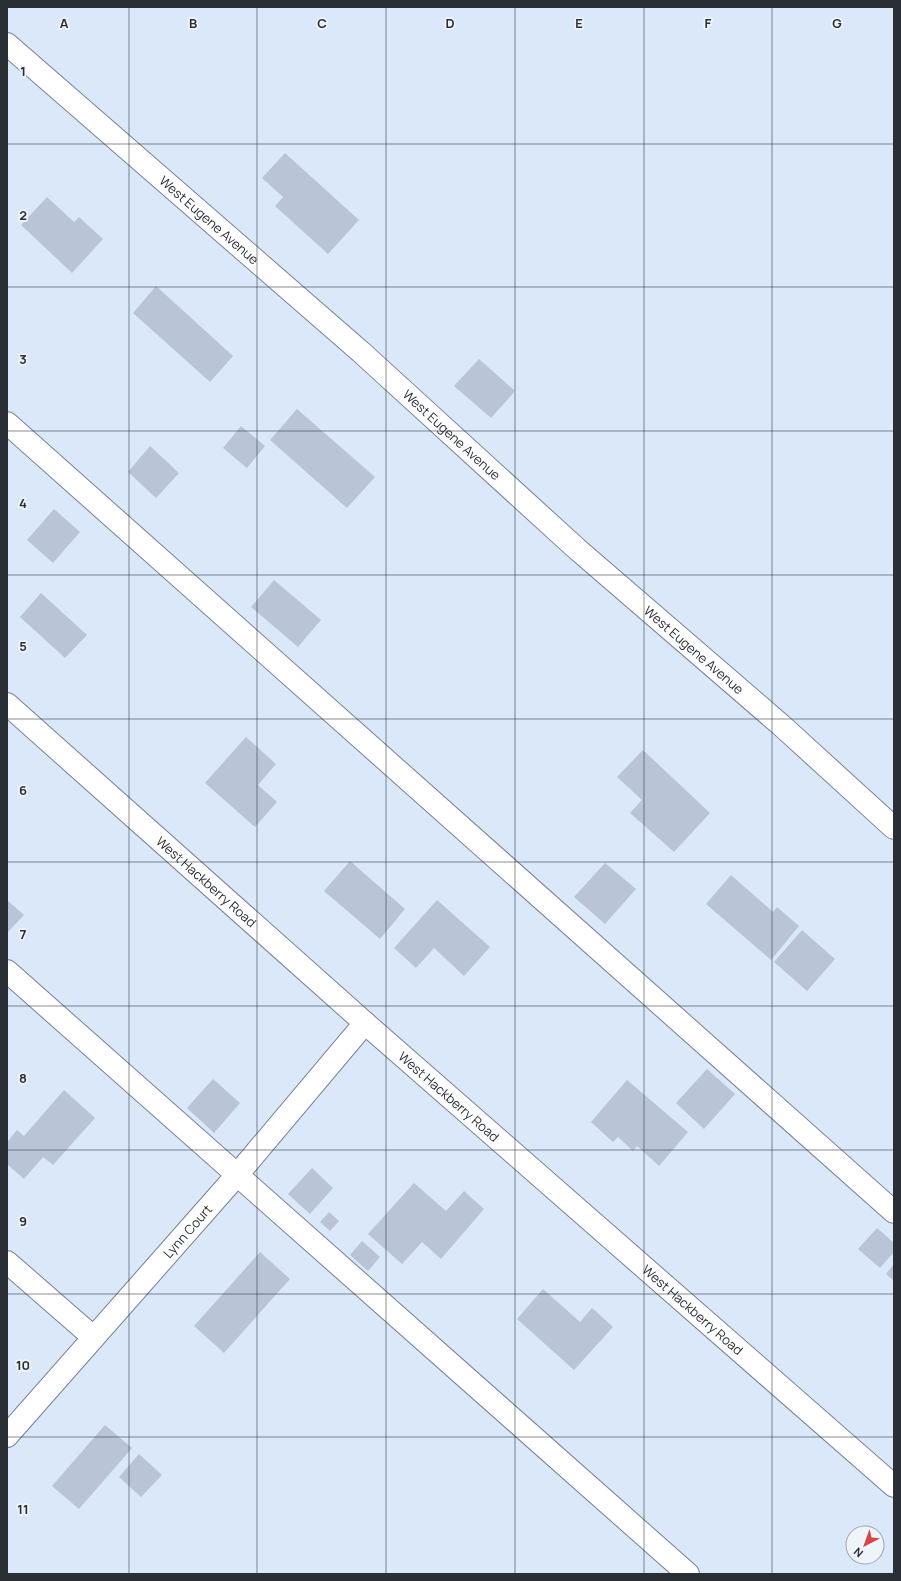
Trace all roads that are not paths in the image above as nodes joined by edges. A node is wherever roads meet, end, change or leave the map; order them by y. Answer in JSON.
{"nodes":[{"id":1,"x":7,"y":44,"type":"edge"},
{"id":2,"x":7,"y":423,"type":"edge"},
{"id":3,"x":7,"y":704,"type":"edge"},
{"id":4,"x":894,"y":828,"type":"edge"},
{"id":5,"x":7,"y":971,"type":"edge"},
{"id":6,"x":365,"y":1023,"type":"junction"},
{"id":7,"x":237,"y":1175,"type":"junction"},
{"id":8,"x":894,"y":1212,"type":"edge"},
{"id":9,"x":7,"y":1262,"type":"edge"},
{"id":10,"x":93,"y":1337,"type":"junction"},
{"id":11,"x":7,"y":1436,"type":"edge"},
{"id":12,"x":894,"y":1486,"type":"edge"},
{"id":13,"x":688,"y":1574,"type":"edge"}],
"edges":[{"from":1,"to":4,"type":"street","name":"West Eugene Avenue"},
{"from":2,"to":8,"type":"street"},
{"from":3,"to":6,"type":"street","name":"West Hackberry Road"},
{"from":5,"to":7,"type":"street"},
{"from":6,"to":7,"type":"street","name":"Lynn Court"},
{"from":6,"to":12,"type":"street","name":"West Hackberry Road"},
{"from":7,"to":10,"type":"street","name":"Lynn Court"},
{"from":7,"to":13,"type":"street"},
{"from":9,"to":10,"type":"street"},
{"from":10,"to":11,"type":"street","name":"Lynn Court"}]}
